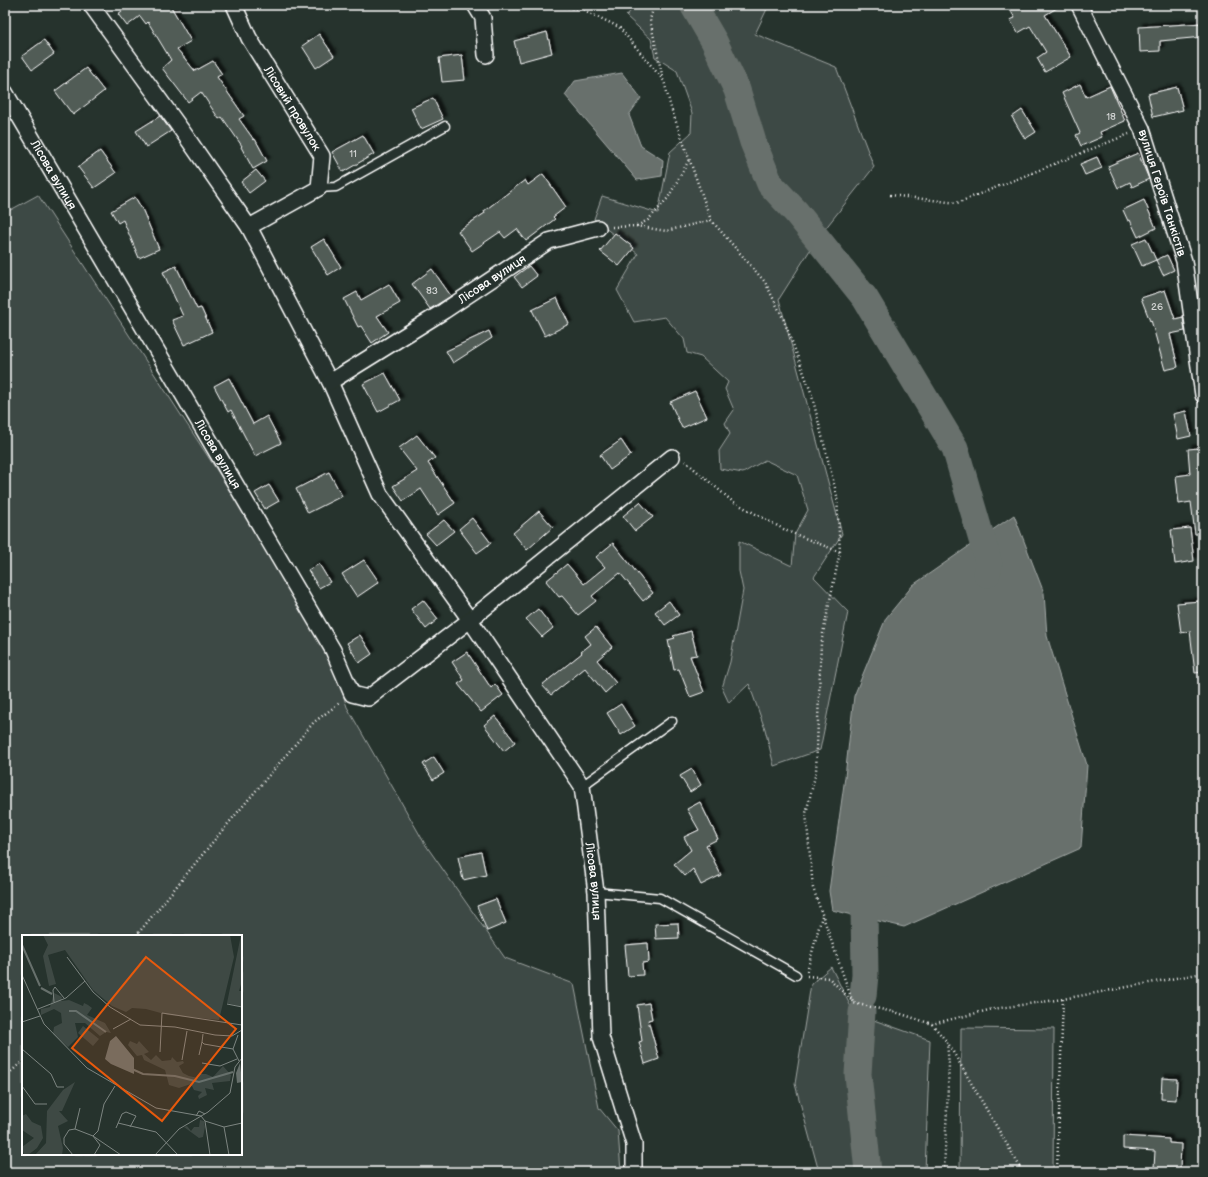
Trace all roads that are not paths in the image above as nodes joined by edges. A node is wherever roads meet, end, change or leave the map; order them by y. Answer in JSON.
{"nodes":[{"id":1,"x":90,"y":5,"type":"edge"},
{"id":2,"x":234,"y":5,"type":"edge"},
{"id":3,"x":476,"y":5,"type":"edge"},
{"id":4,"x":1079,"y":5,"type":"edge"},
{"id":5,"x":486,"y":55,"type":"dead end"},
{"id":6,"x":5,"y":92,"type":"edge"},
{"id":7,"x":445,"y":126,"type":"dead end"},
{"id":8,"x":319,"y":188,"type":"junction"},
{"id":9,"x":249,"y":227,"type":"junction"},
{"id":10,"x":598,"y":228,"type":"road end"},
{"id":11,"x":330,"y":382,"type":"junction"},
{"id":12,"x":1203,"y":395,"type":"edge"},
{"id":13,"x":672,"y":457,"type":"road end"},
{"id":14,"x":470,"y":620,"type":"junction"},
{"id":15,"x":672,"y":722,"type":"dead end"},
{"id":16,"x":582,"y":786,"type":"junction"},
{"id":17,"x":596,"y":892,"type":"junction"},
{"id":18,"x":796,"y":975,"type":"road end"},
{"id":19,"x":634,"y":1172,"type":"edge"}],
"edges":[{"from":1,"to":9,"type":"street","name":"Лісова вулиця"},
{"from":2,"to":8,"type":"street","name":"Лісовий провулок"},
{"from":3,"to":5,"type":"street"},
{"from":4,"to":12,"type":"street","name":"вулиця Героїв Танкістів"},
{"from":6,"to":14,"type":"street","name":"Лісова вулиця"},
{"from":7,"to":8,"type":"lane"},
{"from":8,"to":9,"type":"street"},
{"from":9,"to":11,"type":"street","name":"Лісова вулиця"},
{"from":10,"to":11,"type":"street","name":"Лісова вулиця"},
{"from":11,"to":14,"type":"street","name":"Лісова вулиця"},
{"from":13,"to":14,"type":"street"},
{"from":14,"to":16,"type":"street","name":"Лісова вулиця"},
{"from":15,"to":16,"type":"lane"},
{"from":16,"to":17,"type":"street","name":"Лісова вулиця"},
{"from":17,"to":18,"type":"lane"},
{"from":17,"to":19,"type":"street","name":"Лісова вулиця"}]}
